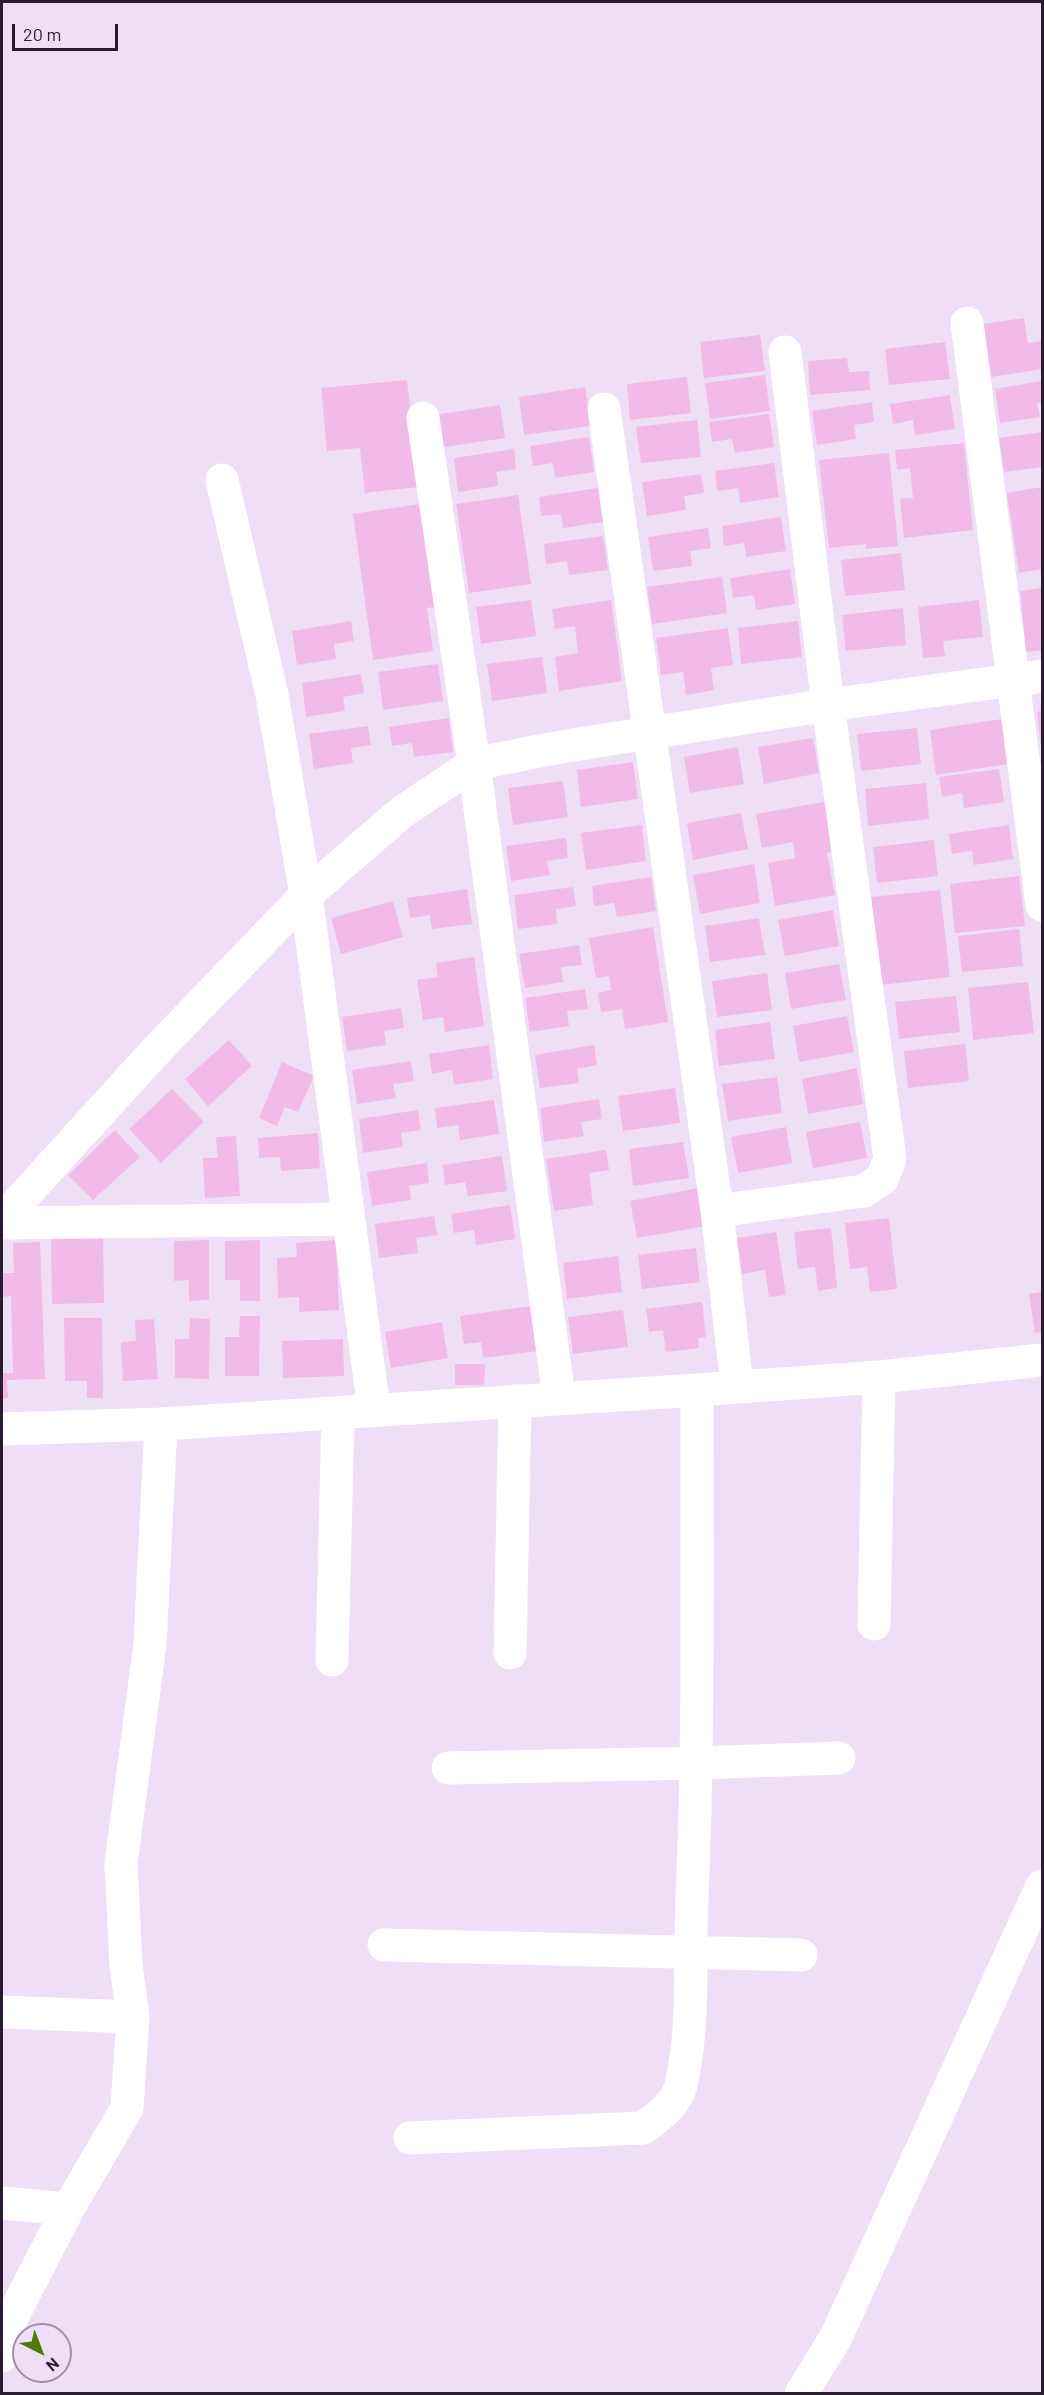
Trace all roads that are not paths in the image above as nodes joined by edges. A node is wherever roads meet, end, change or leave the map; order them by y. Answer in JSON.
{"nodes":[{"id":1,"x":967,"y":323,"type":"dead end"},
{"id":2,"x":785,"y":352,"type":"dead end"},
{"id":3,"x":604,"y":409,"type":"dead end"},
{"id":4,"x":423,"y":418,"type":"dead end"},
{"id":5,"x":222,"y":480,"type":"dead end"},
{"id":6,"x":1028,"y":678,"type":"edge"},
{"id":7,"x":828,"y":705,"type":"junction"},
{"id":8,"x":649,"y":734,"type":"junction"},
{"id":9,"x":474,"y":764,"type":"junction"},
{"id":10,"x":306,"y":895,"type":"junction"},
{"id":11,"x":1042,"y":905,"type":"edge"},
{"id":12,"x":717,"y":1211,"type":"junction"},
{"id":13,"x":348,"y":1219,"type":"junction"},
{"id":14,"x":2,"y":1222,"type":"edge"},
{"id":15,"x":1042,"y":1360,"type":"edge"},
{"id":16,"x":879,"y":1377,"type":"junction"},
{"id":17,"x":737,"y":1386,"type":"junction"},
{"id":18,"x":697,"y":1390,"type":"junction"},
{"id":19,"x":559,"y":1398,"type":"junction"},
{"id":20,"x":515,"y":1401,"type":"junction"},
{"id":21,"x":374,"y":1410,"type":"junction"},
{"id":22,"x":338,"y":1413,"type":"junction"},
{"id":23,"x":160,"y":1424,"type":"junction"},
{"id":24,"x":2,"y":1429,"type":"edge"},
{"id":25,"x":874,"y":1624,"type":"dead end"},
{"id":26,"x":510,"y":1653,"type":"dead end"},
{"id":27,"x":332,"y":1660,"type":"dead end"},
{"id":28,"x":839,"y":1758,"type":"dead end"},
{"id":29,"x":698,"y":1763,"type":"junction"},
{"id":30,"x":448,"y":1768,"type":"dead end"},
{"id":31,"x":1042,"y":1886,"type":"edge"},
{"id":32,"x":384,"y":1944,"type":"dead end"},
{"id":33,"x":690,"y":1952,"type":"junction"},
{"id":34,"x":801,"y":1955,"type":"dead end"},
{"id":35,"x":2,"y":2012,"type":"edge"},
{"id":36,"x":133,"y":2017,"type":"junction"},
{"id":37,"x":410,"y":2138,"type":"dead end"},
{"id":38,"x":2,"y":2203,"type":"edge"},
{"id":39,"x":68,"y":2209,"type":"junction"},
{"id":40,"x":2,"y":2356,"type":"edge"},
{"id":41,"x":801,"y":2394,"type":"edge"}],
"edges":[{"from":1,"to":6,"type":"street"},
{"from":2,"to":7,"type":"street"},
{"from":3,"to":8,"type":"street"},
{"from":4,"to":9,"type":"street"},
{"from":5,"to":10,"type":"street"},
{"from":6,"to":7,"type":"street"},
{"from":6,"to":11,"type":"street"},
{"from":7,"to":8,"type":"street"},
{"from":7,"to":12,"type":"street"},
{"from":8,"to":9,"type":"street"},
{"from":8,"to":12,"type":"street"},
{"from":9,"to":10,"type":"street"},
{"from":9,"to":19,"type":"street"},
{"from":10,"to":13,"type":"street"},
{"from":10,"to":14,"type":"street"},
{"from":12,"to":17,"type":"street"},
{"from":13,"to":14,"type":"street"},
{"from":13,"to":21,"type":"street"},
{"from":15,"to":16,"type":"street"},
{"from":16,"to":17,"type":"street"},
{"from":16,"to":25,"type":"street"},
{"from":17,"to":18,"type":"street"},
{"from":18,"to":19,"type":"street"},
{"from":18,"to":29,"type":"street"},
{"from":19,"to":20,"type":"street"},
{"from":20,"to":21,"type":"street"},
{"from":20,"to":26,"type":"street"},
{"from":21,"to":22,"type":"street"},
{"from":22,"to":23,"type":"street"},
{"from":22,"to":27,"type":"street"},
{"from":23,"to":24,"type":"street"},
{"from":23,"to":36,"type":"street"},
{"from":28,"to":29,"type":"street"},
{"from":29,"to":30,"type":"street"},
{"from":29,"to":33,"type":"street"},
{"from":31,"to":41,"type":"street"},
{"from":32,"to":33,"type":"street"},
{"from":33,"to":34,"type":"street"},
{"from":33,"to":37,"type":"street"},
{"from":35,"to":36,"type":"street"},
{"from":36,"to":39,"type":"street"},
{"from":38,"to":39,"type":"street"},
{"from":39,"to":40,"type":"street"}]}
